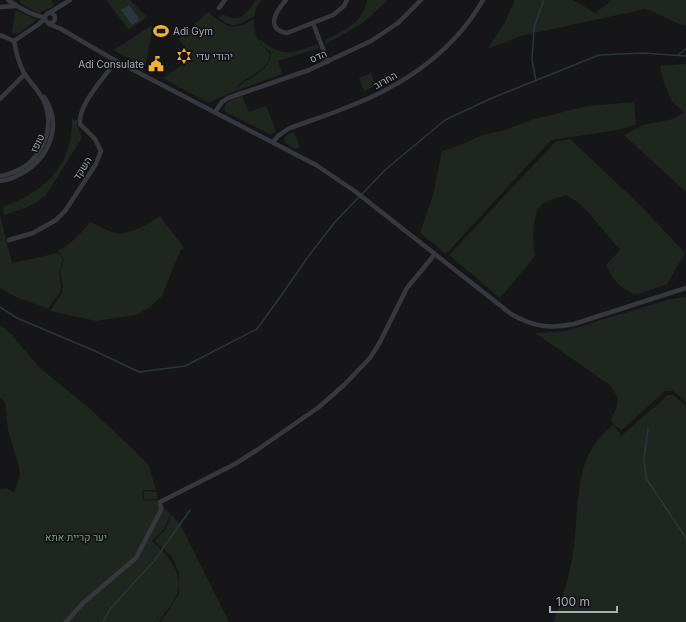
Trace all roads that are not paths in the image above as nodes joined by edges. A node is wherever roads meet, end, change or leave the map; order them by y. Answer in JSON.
{"nodes":[{"id":1,"x":8,"y":0,"type":"edge"},
{"id":2,"x":70,"y":0,"type":"edge"},
{"id":3,"x":225,"y":0,"type":"edge"},
{"id":4,"x":286,"y":0,"type":"edge"},
{"id":5,"x":347,"y":0,"type":"edge"},
{"id":6,"x":421,"y":0,"type":"edge"},
{"id":7,"x":483,"y":0,"type":"edge"},
{"id":8,"x":16,"y":6,"type":"junction"},
{"id":9,"x":0,"y":7,"type":"edge"},
{"id":10,"x":59,"y":8,"type":"junction"},
{"id":11,"x":219,"y":8,"type":"dead end"},
{"id":12,"x":49,"y":13,"type":"junction"},
{"id":13,"x":55,"y":18,"type":"junction"},
{"id":14,"x":46,"y":20,"type":"junction"},
{"id":15,"x":313,"y":23,"type":"junction"},
{"id":16,"x":61,"y":29,"type":"junction"},
{"id":17,"x":0,"y":35,"type":"edge"},
{"id":18,"x":14,"y":41,"type":"junction"},
{"id":19,"x":116,"y":61,"type":"junction"},
{"id":20,"x":328,"y":62,"type":"junction"},
{"id":21,"x":25,"y":74,"type":"junction"},
{"id":22,"x":39,"y":92,"type":"junction"},
{"id":23,"x":1,"y":97,"type":"edge"},
{"id":24,"x":215,"y":112,"type":"junction"},
{"id":25,"x":273,"y":142,"type":"junction"},
{"id":26,"x":0,"y":176,"type":"edge"},
{"id":27,"x":0,"y":180,"type":"edge"},
{"id":28,"x":9,"y":240,"type":"dead end"},
{"id":29,"x":435,"y":254,"type":"junction"},
{"id":30,"x":686,"y":288,"type":"edge"},
{"id":31,"x":66,"y":622,"type":"edge"}],
"edges":[{"from":1,"to":8,"type":"street"},
{"from":2,"to":10,"type":"street"},
{"from":3,"to":11,"type":"street"},
{"from":4,"to":15,"type":"street"},
{"from":5,"to":15,"type":"street"},
{"from":6,"to":20,"type":"street","name":"הדס"},
{"from":7,"to":25,"type":"street","name":"החרוב"},
{"from":8,"to":9,"type":"street"},
{"from":8,"to":14,"type":"street"},
{"from":10,"to":12,"type":"street"},
{"from":10,"to":13,"type":"street"},
{"from":12,"to":13,"type":"street"},
{"from":12,"to":14,"type":"street"},
{"from":13,"to":14,"type":"street"},
{"from":13,"to":16,"type":"street"},
{"from":14,"to":16,"type":"street"},
{"from":14,"to":18,"type":"street"},
{"from":15,"to":20,"type":"street"},
{"from":16,"to":19,"type":"street"},
{"from":17,"to":18,"type":"street"},
{"from":18,"to":21,"type":"street","name":"טופז"},
{"from":19,"to":24,"type":"street"},
{"from":19,"to":28,"type":"street","name":"השקד"},
{"from":20,"to":24,"type":"street","name":"הדס"},
{"from":21,"to":22,"type":"street","name":"טופז"},
{"from":21,"to":23,"type":"street"},
{"from":22,"to":26,"type":"street","name":"טופז"},
{"from":22,"to":27,"type":"street","name":"טופז"},
{"from":24,"to":25,"type":"street"},
{"from":25,"to":29,"type":"street"},
{"from":29,"to":30,"type":"street"},
{"from":29,"to":31,"type":"street"}]}
